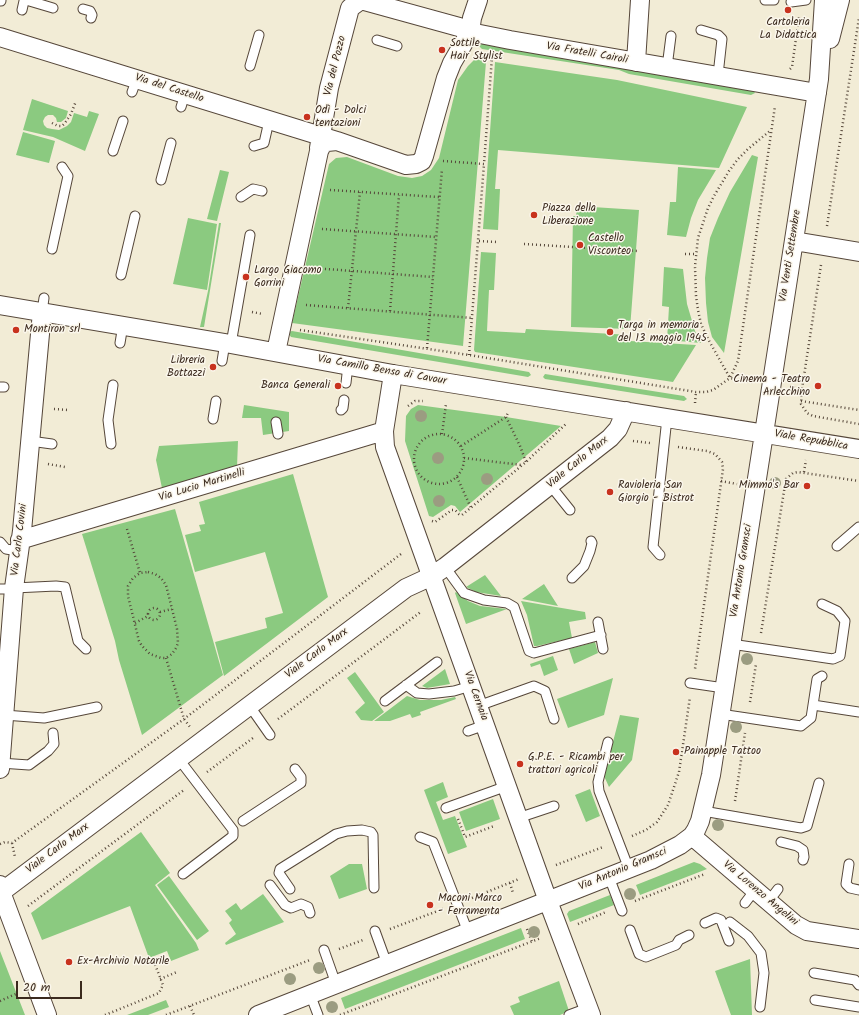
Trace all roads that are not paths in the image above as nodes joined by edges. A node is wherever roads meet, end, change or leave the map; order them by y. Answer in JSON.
{"nodes":[{"id":1,"x":361,"y":0,"type":"edge"},
{"id":2,"x":478,"y":0,"type":"edge"},
{"id":3,"x":640,"y":0,"type":"edge"},
{"id":4,"x":765,"y":0,"type":"edge"},
{"id":5,"x":774,"y":0,"type":"edge"},
{"id":6,"x":824,"y":0,"type":"edge"},
{"id":7,"x":840,"y":0,"type":"edge"},
{"id":8,"x":53,"y":8,"type":"dead end"},
{"id":9,"x":83,"y":9,"type":"dead end"},
{"id":10,"x":22,"y":10,"type":"dead end"},
{"id":11,"x":91,"y":18,"type":"dead end"},
{"id":12,"x":702,"y":30,"type":"dead end"},
{"id":13,"x":470,"y":32,"type":"junction"},
{"id":14,"x":259,"y":35,"type":"dead end"},
{"id":15,"x":671,"y":36,"type":"dead end"},
{"id":16,"x":377,"y":40,"type":"dead end"},
{"id":17,"x":11,"y":41,"type":"edge"},
{"id":18,"x":397,"y":46,"type":"dead end"},
{"id":19,"x":636,"y":62,"type":"junction"},
{"id":20,"x":250,"y":66,"type":"dead end"},
{"id":21,"x":668,"y":67,"type":"junction"},
{"id":22,"x":718,"y":76,"type":"junction"},
{"id":23,"x":818,"y":86,"type":"junction"},
{"id":24,"x":123,"y":121,"type":"dead end"},
{"id":25,"x":269,"y":121,"type":"junction"},
{"id":26,"x":171,"y":143,"type":"dead end"},
{"id":27,"x":325,"y":143,"type":"junction"},
{"id":28,"x":254,"y":146,"type":"dead end"},
{"id":29,"x":113,"y":151,"type":"dead end"},
{"id":30,"x":62,"y":167,"type":"dead end"},
{"id":31,"x":161,"y":180,"type":"dead end"},
{"id":32,"x":262,"y":191,"type":"dead end"},
{"id":33,"x":241,"y":197,"type":"dead end"},
{"id":34,"x":135,"y":216,"type":"dead end"},
{"id":35,"x":250,"y":235,"type":"dead end"},
{"id":36,"x":794,"y":241,"type":"junction"},
{"id":37,"x":52,"y":249,"type":"dead end"},
{"id":38,"x":859,"y":252,"type":"edge"},
{"id":39,"x":121,"y":276,"type":"dead end"},
{"id":40,"x":0,"y":305,"type":"edge"},
{"id":41,"x":43,"y":305,"type":"junction"},
{"id":42,"x":117,"y":322,"type":"junction"},
{"id":43,"x":120,"y":343,"type":"dead end"},
{"id":44,"x":228,"y":343,"type":"junction"},
{"id":45,"x":276,"y":352,"type":"junction"},
{"id":46,"x":222,"y":361,"type":"dead end"},
{"id":47,"x":348,"y":365,"type":"junction"},
{"id":48,"x":393,"y":374,"type":"junction"},
{"id":49,"x":346,"y":383,"type":"dead end"},
{"id":50,"x":114,"y":384,"type":"dead end"},
{"id":51,"x":344,"y":400,"type":"dead end"},
{"id":52,"x":216,"y":401,"type":"dead end"},
{"id":53,"x":341,"y":410,"type":"dead end"},
{"id":54,"x":626,"y":411,"type":"junction"},
{"id":55,"x":667,"y":418,"type":"junction"},
{"id":56,"x":214,"y":419,"type":"dead end"},
{"id":57,"x":276,"y":422,"type":"dead end"},
{"id":58,"x":384,"y":431,"type":"junction"},
{"id":59,"x":764,"y":433,"type":"junction"},
{"id":60,"x":278,"y":434,"type":"dead end"},
{"id":61,"x":30,"y":442,"type":"junction"},
{"id":62,"x":52,"y":444,"type":"dead end"},
{"id":63,"x":111,"y":444,"type":"dead end"},
{"id":64,"x":859,"y":449,"type":"edge"},
{"id":65,"x":550,"y":485,"type":"junction"},
{"id":66,"x":570,"y":510,"type":"dead end"},
{"id":67,"x":859,"y":527,"type":"edge"},
{"id":68,"x":590,"y":541,"type":"dead end"},
{"id":69,"x":0,"y":542,"type":"edge"},
{"id":70,"x":19,"y":546,"type":"junction"},
{"id":71,"x":837,"y":546,"type":"dead end"},
{"id":72,"x":660,"y":555,"type":"dead end"},
{"id":73,"x":438,"y":571,"type":"junction"},
{"id":74,"x":572,"y":578,"type":"dead end"},
{"id":75,"x":9,"y":589,"type":"edge"},
{"id":76,"x":822,"y":604,"type":"dead end"},
{"id":77,"x":6,"y":621,"type":"edge"},
{"id":78,"x":598,"y":622,"type":"dead end"},
{"id":79,"x":601,"y":635,"type":"junction"},
{"id":80,"x":731,"y":644,"type":"junction"},
{"id":81,"x":86,"y":649,"type":"dead end"},
{"id":82,"x":604,"y":649,"type":"dead end"},
{"id":83,"x":437,"y":662,"type":"dead end"},
{"id":84,"x":822,"y":676,"type":"dead end"},
{"id":85,"x":690,"y":683,"type":"dead end"},
{"id":86,"x":406,"y":685,"type":"junction"},
{"id":87,"x":471,"y":686,"type":"junction"},
{"id":88,"x":724,"y":688,"type":"junction"},
{"id":89,"x":385,"y":701,"type":"dead end"},
{"id":90,"x":249,"y":705,"type":"junction"},
{"id":91,"x":813,"y":705,"type":"junction"},
{"id":92,"x":478,"y":706,"type":"junction"},
{"id":93,"x":97,"y":707,"type":"dead end"},
{"id":94,"x":859,"y":712,"type":"edge"},
{"id":95,"x":720,"y":714,"type":"junction"},
{"id":96,"x":4,"y":715,"type":"junction"},
{"id":97,"x":554,"y":719,"type":"dead end"},
{"id":98,"x":485,"y":725,"type":"junction"},
{"id":99,"x":468,"y":731,"type":"dead end"},
{"id":100,"x":268,"y":732,"type":"road end"},
{"id":101,"x":53,"y":733,"type":"dead end"},
{"id":102,"x":608,"y":742,"type":"dead end"},
{"id":103,"x":178,"y":758,"type":"junction"},
{"id":104,"x":0,"y":763,"type":"edge"},
{"id":105,"x":0,"y":769,"type":"edge"},
{"id":106,"x":295,"y":769,"type":"dead end"},
{"id":107,"x":819,"y":783,"type":"dead end"},
{"id":108,"x":507,"y":786,"type":"junction"},
{"id":109,"x":554,"y":806,"type":"dead end"},
{"id":110,"x":449,"y":807,"type":"road end"},
{"id":111,"x":703,"y":811,"type":"junction"},
{"id":112,"x":518,"y":818,"type":"junction"},
{"id":113,"x":243,"y":822,"type":"dead end"},
{"id":114,"x":420,"y":836,"type":"dead end"},
{"id":115,"x":692,"y":836,"type":"junction"},
{"id":116,"x":781,"y":842,"type":"dead end"},
{"id":117,"x":803,"y":860,"type":"dead end"},
{"id":118,"x":849,"y":864,"type":"dead end"},
{"id":119,"x":630,"y":869,"type":"junction"},
{"id":120,"x":183,"y":874,"type":"dead end"},
{"id":121,"x":609,"y":877,"type":"junction"},
{"id":122,"x":270,"y":886,"type":"dead end"},
{"id":123,"x":374,"y":888,"type":"dead end"},
{"id":124,"x":290,"y":889,"type":"dead end"},
{"id":125,"x":0,"y":890,"type":"edge"},
{"id":126,"x":859,"y":890,"type":"edge"},
{"id":127,"x":548,"y":901,"type":"junction"},
{"id":128,"x":621,"y":909,"type":"road end"},
{"id":129,"x":310,"y":913,"type":"dead end"},
{"id":130,"x":729,"y":921,"type":"junction"},
{"id":131,"x":705,"y":923,"type":"dead end"},
{"id":132,"x":630,"y":930,"type":"dead end"},
{"id":133,"x":375,"y":931,"type":"dead end"},
{"id":134,"x":468,"y":932,"type":"junction"},
{"id":135,"x":689,"y":935,"type":"dead end"},
{"id":136,"x":859,"y":939,"type":"edge"},
{"id":137,"x":729,"y":941,"type":"dead end"},
{"id":138,"x":324,"y":950,"type":"dead end"},
{"id":139,"x":387,"y":964,"type":"junction"},
{"id":140,"x":814,"y":973,"type":"dead end"},
{"id":141,"x":336,"y":984,"type":"junction"},
{"id":142,"x":859,"y":985,"type":"edge"},
{"id":143,"x":310,"y":994,"type":"junction"},
{"id":144,"x":815,"y":1000,"type":"dead end"},
{"id":145,"x":760,"y":1007,"type":"dead end"},
{"id":146,"x":859,"y":1007,"type":"edge"},
{"id":147,"x":589,"y":1011,"type":"edge"},
{"id":148,"x":47,"y":1015,"type":"edge"},
{"id":149,"x":258,"y":1015,"type":"edge"},
{"id":150,"x":318,"y":1015,"type":"edge"},
{"id":151,"x":569,"y":1015,"type":"edge"}],
"edges":[{"from":1,"to":13,"type":"street","name":"Via Fratelli Cairoli"},
{"from":1,"to":27,"type":"street","name":"Via del Pozzo"},
{"from":2,"to":13,"type":"street"},
{"from":3,"to":19,"type":"street"},
{"from":4,"to":5,"type":"lane"},
{"from":6,"to":23,"type":"street","name":"Via Venti Settembre"},
{"from":7,"to":23,"type":"street","name":"Via Venti Settembre"},
{"from":8,"to":10,"type":"lane"},
{"from":9,"to":11,"type":"lane"},
{"from":12,"to":22,"type":"lane"},
{"from":13,"to":19,"type":"street","name":"Via Fratelli Cairoli"},
{"from":13,"to":27,"type":"street"},
{"from":14,"to":20,"type":"lane"},
{"from":15,"to":21,"type":"lane"},
{"from":16,"to":18,"type":"lane"},
{"from":17,"to":25,"type":"street","name":"Via del Castello"},
{"from":19,"to":21,"type":"street","name":"Via Fratelli Cairoli"},
{"from":21,"to":22,"type":"street","name":"Via Fratelli Cairoli"},
{"from":22,"to":23,"type":"street","name":"Via Fratelli Cairoli"},
{"from":23,"to":36,"type":"street","name":"Via Venti Settembre"},
{"from":24,"to":29,"type":"lane"},
{"from":25,"to":27,"type":"street","name":"Via del Castello"},
{"from":25,"to":28,"type":"lane"},
{"from":26,"to":31,"type":"lane"},
{"from":27,"to":45,"type":"street"},
{"from":30,"to":37,"type":"lane"},
{"from":32,"to":33,"type":"lane"},
{"from":34,"to":39,"type":"lane"},
{"from":35,"to":44,"type":"lane"},
{"from":36,"to":38,"type":"street"},
{"from":36,"to":59,"type":"street","name":"Via Venti Settembre"},
{"from":40,"to":41,"type":"street","name":"Via Camillo Benso di Cavour"},
{"from":41,"to":42,"type":"street","name":"Via Camillo Benso di Cavour"},
{"from":41,"to":61,"type":"street","name":"Via Carlo Covini"},
{"from":42,"to":43,"type":"lane"},
{"from":42,"to":44,"type":"street","name":"Via Camillo Benso di Cavour"},
{"from":44,"to":45,"type":"street","name":"Via Camillo Benso di Cavour"},
{"from":44,"to":46,"type":"lane"},
{"from":45,"to":47,"type":"street","name":"Via Camillo Benso di Cavour"},
{"from":47,"to":48,"type":"street","name":"Via Camillo Benso di Cavour"},
{"from":47,"to":49,"type":"lane"},
{"from":48,"to":54,"type":"street","name":"Via Camillo Benso di Cavour"},
{"from":48,"to":58,"type":"street","name":"Via Cernaia"},
{"from":50,"to":63,"type":"lane"},
{"from":51,"to":53,"type":"lane"},
{"from":52,"to":56,"type":"lane"},
{"from":54,"to":55,"type":"street","name":"Via Camillo Benso di Cavour"},
{"from":54,"to":65,"type":"street","name":"Viale Carlo Marx"},
{"from":55,"to":59,"type":"street","name":"Via Camillo Benso di Cavour"},
{"from":55,"to":72,"type":"lane"},
{"from":57,"to":60,"type":"lane"},
{"from":58,"to":70,"type":"street","name":"Via Lucio Martinelli"},
{"from":58,"to":73,"type":"street","name":"Via Cernaia"},
{"from":59,"to":64,"type":"street","name":"Viale Repubblica"},
{"from":59,"to":80,"type":"street","name":"Via Antonio Gramsci"},
{"from":61,"to":62,"type":"lane"},
{"from":61,"to":70,"type":"street","name":"Via Carlo Covini"},
{"from":65,"to":66,"type":"lane"},
{"from":65,"to":73,"type":"street","name":"Viale Carlo Marx"},
{"from":67,"to":71,"type":"lane"},
{"from":68,"to":74,"type":"lane"},
{"from":69,"to":70,"type":"lane"},
{"from":70,"to":75,"type":"street","name":"Via Carlo Covini"},
{"from":73,"to":79,"type":"lane"},
{"from":73,"to":87,"type":"street","name":"Via Cernaia"},
{"from":73,"to":90,"type":"street","name":"Viale Carlo Marx"},
{"from":75,"to":77,"type":"street","name":"Via Carlo Covini"},
{"from":75,"to":81,"type":"lane"},
{"from":76,"to":80,"type":"lane"},
{"from":77,"to":96,"type":"street","name":"Via Carlo Covini"},
{"from":78,"to":79,"type":"lane"},
{"from":79,"to":82,"type":"lane"},
{"from":80,"to":88,"type":"street","name":"Via Antonio Gramsci"},
{"from":83,"to":86,"type":"lane"},
{"from":84,"to":91,"type":"lane"},
{"from":85,"to":88,"type":"lane"},
{"from":86,"to":87,"type":"lane"},
{"from":86,"to":89,"type":"lane"},
{"from":87,"to":92,"type":"street","name":"Via Cernaia"},
{"from":88,"to":95,"type":"street","name":"Via Antonio Gramsci"},
{"from":90,"to":100,"type":"lane"},
{"from":90,"to":103,"type":"street","name":"Viale Carlo Marx"},
{"from":91,"to":94,"type":"lane"},
{"from":91,"to":95,"type":"lane"},
{"from":92,"to":97,"type":"lane"},
{"from":92,"to":98,"type":"street","name":"Via Cernaia"},
{"from":93,"to":96,"type":"lane"},
{"from":95,"to":111,"type":"street","name":"Via Antonio Gramsci"},
{"from":96,"to":104,"type":"street","name":"Via Carlo Covini"},
{"from":98,"to":99,"type":"lane"},
{"from":98,"to":108,"type":"street","name":"Via Cernaia"},
{"from":101,"to":104,"type":"lane"},
{"from":102,"to":119,"type":"lane"},
{"from":103,"to":120,"type":"lane"},
{"from":103,"to":125,"type":"street","name":"Viale Carlo Marx"},
{"from":104,"to":105,"type":"street","name":"Via Carlo Covini"},
{"from":106,"to":113,"type":"lane"},
{"from":107,"to":111,"type":"lane"},
{"from":108,"to":110,"type":"lane"},
{"from":108,"to":112,"type":"street","name":"Via Cernaia"},
{"from":109,"to":112,"type":"lane"},
{"from":111,"to":115,"type":"street","name":"Via Antonio Gramsci"},
{"from":112,"to":127,"type":"street","name":"Via Cernaia"},
{"from":114,"to":134,"type":"lane"},
{"from":115,"to":119,"type":"street","name":"Via Antonio Gramsci"},
{"from":115,"to":136,"type":"street","name":"Via Lorenzo Angelini"},
{"from":116,"to":117,"type":"lane"},
{"from":118,"to":126,"type":"lane"},
{"from":119,"to":121,"type":"street","name":"Via Antonio Gramsci"},
{"from":121,"to":127,"type":"street","name":"Via Antonio Gramsci"},
{"from":121,"to":128,"type":"lane"},
{"from":122,"to":129,"type":"lane"},
{"from":123,"to":124,"type":"lane"},
{"from":125,"to":148,"type":"street"},
{"from":127,"to":134,"type":"street","name":"Via Antonio Gramsci"},
{"from":127,"to":147,"type":"street","name":"Via Cernaia"},
{"from":130,"to":131,"type":"lane"},
{"from":130,"to":137,"type":"lane"},
{"from":130,"to":145,"type":"lane"},
{"from":132,"to":135,"type":"lane"},
{"from":133,"to":139,"type":"lane"},
{"from":134,"to":139,"type":"street","name":"Via Antonio Gramsci"},
{"from":138,"to":141,"type":"lane"},
{"from":139,"to":141,"type":"street","name":"Via Antonio Gramsci"},
{"from":140,"to":142,"type":"lane"},
{"from":141,"to":143,"type":"street","name":"Via Antonio Gramsci"},
{"from":143,"to":149,"type":"street","name":"Via Antonio Gramsci"},
{"from":143,"to":150,"type":"lane"},
{"from":144,"to":146,"type":"lane"},
{"from":147,"to":151,"type":"lane"}]}
